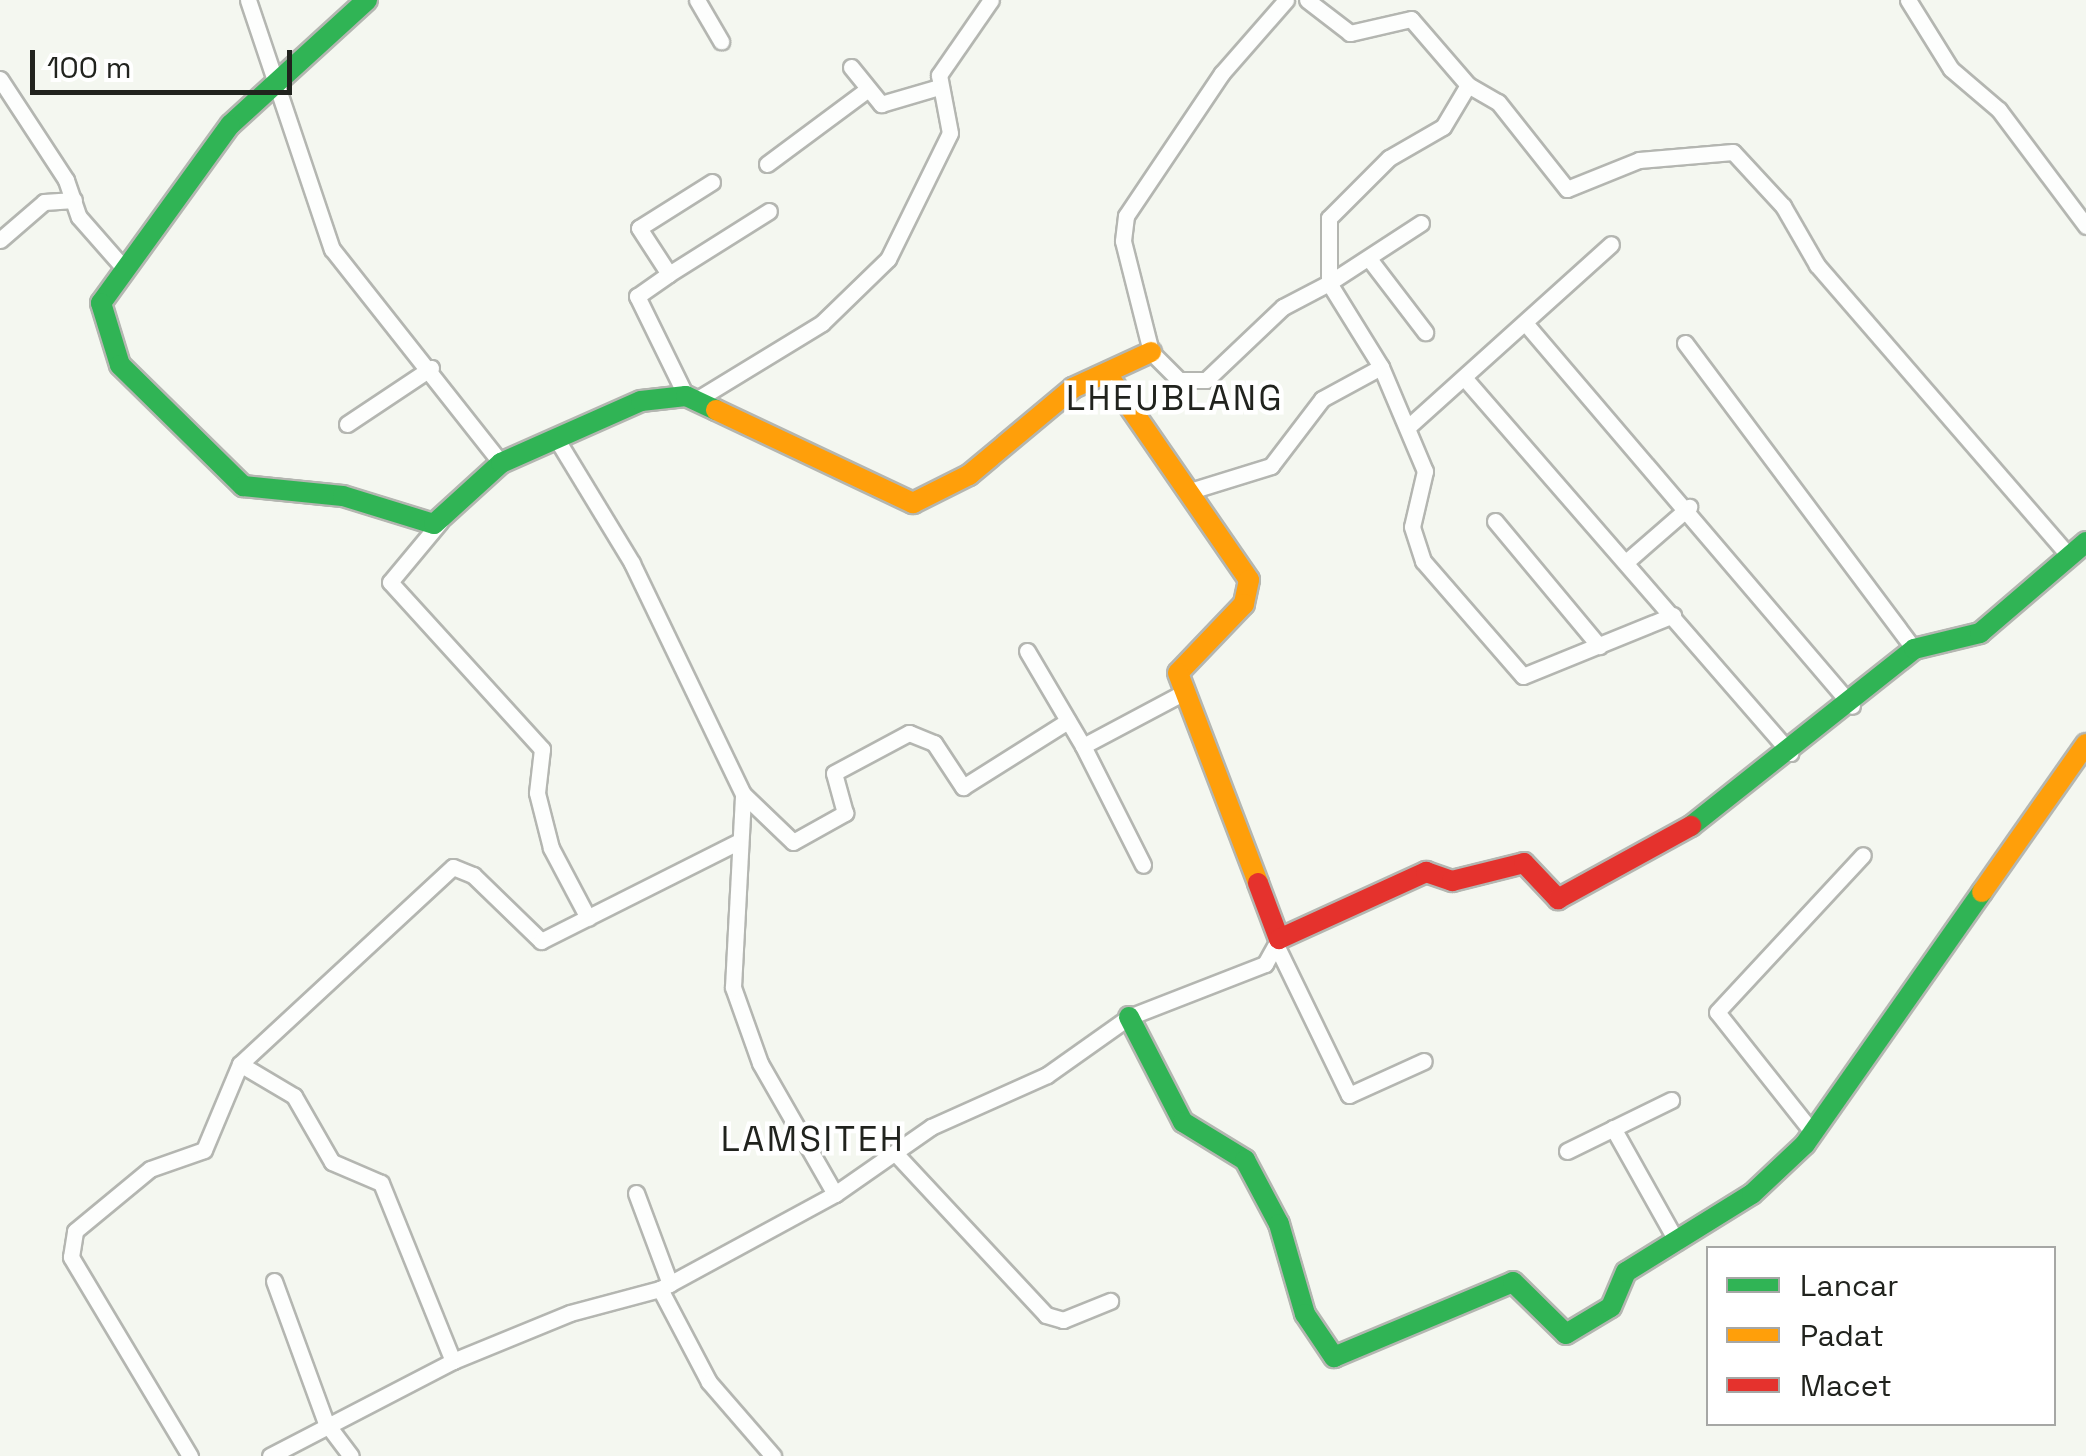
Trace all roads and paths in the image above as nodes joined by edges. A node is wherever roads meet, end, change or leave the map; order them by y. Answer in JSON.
{"nodes":[{"id":1,"x":248,"y":0,"type":"edge"},
{"id":2,"x":367,"y":0,"type":"edge"},
{"id":3,"x":697,"y":0,"type":"edge"},
{"id":4,"x":991,"y":0,"type":"edge"},
{"id":5,"x":1308,"y":0,"type":"edge"},
{"id":6,"x":1908,"y":0,"type":"edge"},
{"id":7,"x":1280,"y":2,"type":"edge"},
{"id":8,"x":721,"y":41,"type":"dead end"},
{"id":9,"x":851,"y":67,"type":"dead end"},
{"id":10,"x":0,"y":79,"type":"edge"},
{"id":11,"x":271,"y":83,"type":"junction"},
{"id":12,"x":938,"y":86,"type":"junction"},
{"id":13,"x":1468,"y":86,"type":"junction"},
{"id":14,"x":868,"y":89,"type":"junction"},
{"id":15,"x":767,"y":164,"type":"dead end"},
{"id":16,"x":712,"y":182,"type":"dead end"},
{"id":17,"x":74,"y":200,"type":"junction"},
{"id":18,"x":769,"y":210,"type":"dead end"},
{"id":19,"x":1421,"y":223,"type":"dead end"},
{"id":20,"x":2086,"y":226,"type":"edge"},
{"id":21,"x":0,"y":240,"type":"edge"},
{"id":22,"x":1611,"y":244,"type":"dead end"},
{"id":23,"x":1370,"y":260,"type":"junction"},
{"id":24,"x":122,"y":266,"type":"junction"},
{"id":25,"x":668,"y":274,"type":"junction"},
{"id":26,"x":1329,"y":283,"type":"junction"},
{"id":27,"x":1526,"y":324,"type":"junction"},
{"id":28,"x":1424,"y":332,"type":"dead end"},
{"id":29,"x":1685,"y":343,"type":"dead end"},
{"id":30,"x":1151,"y":352,"type":"junction"},
{"id":31,"x":1381,"y":367,"type":"junction"},
{"id":32,"x":431,"y":368,"type":"junction"},
{"id":33,"x":1107,"y":374,"type":"junction"},
{"id":34,"x":1467,"y":381,"type":"junction"},
{"id":35,"x":693,"y":397,"type":"junction"},
{"id":36,"x":347,"y":424,"type":"dead end"},
{"id":37,"x":1408,"y":427,"type":"junction"},
{"id":38,"x":556,"y":438,"type":"junction"},
{"id":39,"x":501,"y":462,"type":"junction"},
{"id":40,"x":1188,"y":492,"type":"junction"},
{"id":41,"x":1690,"y":507,"type":"junction"},
{"id":42,"x":1495,"y":521,"type":"dead end"},
{"id":43,"x":440,"y":522,"type":"junction"},
{"id":44,"x":2081,"y":548,"type":"edge"},
{"id":45,"x":1626,"y":562,"type":"junction"},
{"id":46,"x":1673,"y":615,"type":"junction"},
{"id":47,"x":1598,"y":646,"type":"junction"},
{"id":48,"x":1914,"y":649,"type":"junction"},
{"id":49,"x":1027,"y":651,"type":"dead end"},
{"id":50,"x":1181,"y":694,"type":"junction"},
{"id":51,"x":1852,"y":706,"type":"junction"},
{"id":52,"x":1068,"y":721,"type":"junction"},
{"id":53,"x":2086,"y":744,"type":"edge"},
{"id":54,"x":1083,"y":746,"type":"junction"},
{"id":55,"x":1790,"y":754,"type":"junction"},
{"id":56,"x":743,"y":802,"type":"junction"},
{"id":57,"x":739,"y":834,"type":"junction"},
{"id":58,"x":1863,"y":855,"type":"dead end"},
{"id":59,"x":1144,"y":865,"type":"dead end"},
{"id":60,"x":588,"y":918,"type":"junction"},
{"id":61,"x":1279,"y":945,"type":"junction"},
{"id":62,"x":1129,"y":1017,"type":"junction"},
{"id":63,"x":1424,"y":1062,"type":"dead end"},
{"id":64,"x":240,"y":1064,"type":"junction"},
{"id":65,"x":1671,"y":1100,"type":"dead end"},
{"id":66,"x":1612,"y":1128,"type":"junction"},
{"id":67,"x":1814,"y":1133,"type":"junction"},
{"id":68,"x":1567,"y":1150,"type":"dead end"},
{"id":69,"x":896,"y":1154,"type":"junction"},
{"id":70,"x":636,"y":1193,"type":"dead end"},
{"id":71,"x":835,"y":1194,"type":"junction"},
{"id":72,"x":1678,"y":1242,"type":"junction"},
{"id":73,"x":274,"y":1281,"type":"dead end"},
{"id":74,"x":665,"y":1287,"type":"junction"},
{"id":75,"x":1110,"y":1301,"type":"dead end"},
{"id":76,"x":453,"y":1361,"type":"junction"},
{"id":77,"x":326,"y":1423,"type":"junction"},
{"id":78,"x":190,"y":1456,"type":"edge"},
{"id":79,"x":270,"y":1456,"type":"edge"},
{"id":80,"x":351,"y":1456,"type":"edge"},
{"id":81,"x":773,"y":1456,"type":"edge"}],
"edges":[{"from":1,"to":11,"type":"street"},
{"from":2,"to":11,"type":"street"},
{"from":3,"to":8,"type":"street"},
{"from":4,"to":12,"type":"street"},
{"from":5,"to":13,"type":"street"},
{"from":6,"to":20,"type":"street"},
{"from":7,"to":30,"type":"street"},
{"from":9,"to":14,"type":"street"},
{"from":10,"to":17,"type":"street"},
{"from":11,"to":24,"type":"street"},
{"from":11,"to":32,"type":"street"},
{"from":12,"to":14,"type":"street"},
{"from":12,"to":35,"type":"street"},
{"from":13,"to":26,"type":"street"},
{"from":13,"to":44,"type":"street"},
{"from":14,"to":15,"type":"street"},
{"from":16,"to":25,"type":"street"},
{"from":17,"to":21,"type":"street"},
{"from":17,"to":24,"type":"street"},
{"from":18,"to":25,"type":"street"},
{"from":19,"to":23,"type":"street"},
{"from":22,"to":27,"type":"street"},
{"from":23,"to":26,"type":"street"},
{"from":23,"to":28,"type":"street"},
{"from":24,"to":43,"type":"street"},
{"from":25,"to":35,"type":"street"},
{"from":26,"to":30,"type":"street"},
{"from":26,"to":31,"type":"street"},
{"from":27,"to":34,"type":"street"},
{"from":27,"to":41,"type":"street"},
{"from":29,"to":48,"type":"street"},
{"from":30,"to":33,"type":"street"},
{"from":31,"to":37,"type":"street"},
{"from":31,"to":40,"type":"street"},
{"from":32,"to":36,"type":"street"},
{"from":32,"to":39,"type":"street"},
{"from":33,"to":35,"type":"street"},
{"from":33,"to":40,"type":"street"},
{"from":34,"to":37,"type":"street"},
{"from":34,"to":45,"type":"street"},
{"from":35,"to":38,"type":"street"},
{"from":37,"to":47,"type":"street"},
{"from":38,"to":39,"type":"street"},
{"from":38,"to":56,"type":"street"},
{"from":39,"to":43,"type":"street"},
{"from":40,"to":50,"type":"street"},
{"from":41,"to":45,"type":"street"},
{"from":41,"to":51,"type":"street"},
{"from":42,"to":47,"type":"street"},
{"from":43,"to":60,"type":"street"},
{"from":44,"to":48,"type":"street"},
{"from":45,"to":46,"type":"street"},
{"from":46,"to":47,"type":"street"},
{"from":46,"to":55,"type":"street"},
{"from":48,"to":51,"type":"street"},
{"from":49,"to":52,"type":"street"},
{"from":50,"to":54,"type":"street"},
{"from":50,"to":61,"type":"street"},
{"from":51,"to":55,"type":"street"},
{"from":52,"to":54,"type":"street"},
{"from":52,"to":56,"type":"street"},
{"from":53,"to":67,"type":"street"},
{"from":54,"to":59,"type":"street"},
{"from":55,"to":61,"type":"street"},
{"from":56,"to":57,"type":"street"},
{"from":57,"to":60,"type":"street"},
{"from":57,"to":71,"type":"street"},
{"from":58,"to":67,"type":"street"},
{"from":60,"to":64,"type":"street"},
{"from":61,"to":62,"type":"street"},
{"from":61,"to":63,"type":"street"},
{"from":62,"to":69,"type":"street"},
{"from":62,"to":72,"type":"street"},
{"from":64,"to":76,"type":"street"},
{"from":64,"to":78,"type":"street"},
{"from":65,"to":66,"type":"street"},
{"from":66,"to":68,"type":"street"},
{"from":66,"to":72,"type":"street"},
{"from":67,"to":72,"type":"street"},
{"from":69,"to":71,"type":"street"},
{"from":69,"to":75,"type":"street"},
{"from":70,"to":74,"type":"street"},
{"from":71,"to":74,"type":"street"},
{"from":73,"to":77,"type":"street"},
{"from":74,"to":76,"type":"street"},
{"from":74,"to":81,"type":"street"},
{"from":76,"to":77,"type":"street"},
{"from":77,"to":79,"type":"street"},
{"from":77,"to":80,"type":"street"}]}
